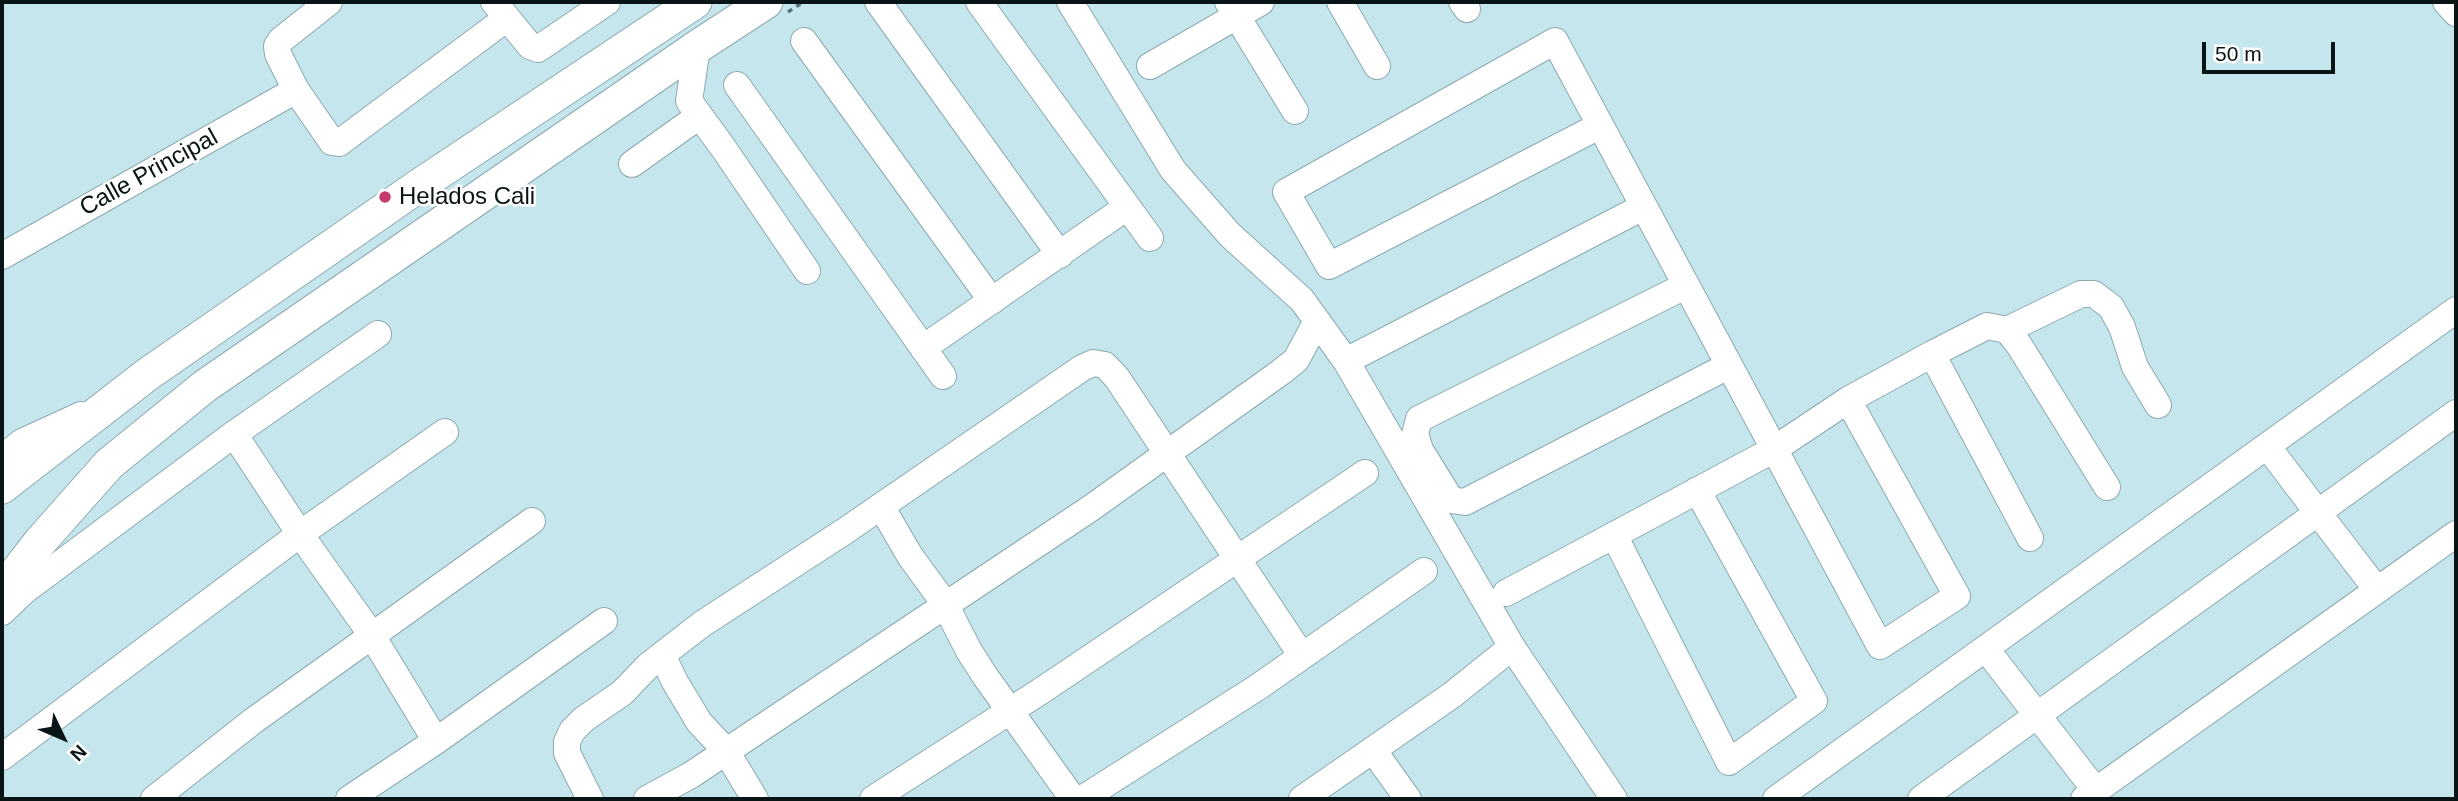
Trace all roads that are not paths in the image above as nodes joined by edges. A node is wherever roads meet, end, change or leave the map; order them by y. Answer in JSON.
{"nodes":[{"id":1,"x":329,"y":2,"type":"edge"},
{"id":2,"x":607,"y":2,"type":"edge"},
{"id":3,"x":695,"y":2,"type":"edge"},
{"id":4,"x":766,"y":2,"type":"edge"},
{"id":5,"x":878,"y":2,"type":"edge"},
{"id":6,"x":979,"y":2,"type":"edge"},
{"id":7,"x":1069,"y":2,"type":"edge"},
{"id":8,"x":1261,"y":2,"type":"edge"},
{"id":9,"x":1340,"y":2,"type":"edge"},
{"id":10,"x":2446,"y":2,"type":"edge"},
{"id":11,"x":1232,"y":9,"type":"edge"},
{"id":12,"x":501,"y":10,"type":"edge"},
{"id":13,"x":2456,"y":13,"type":"edge"},
{"id":14,"x":804,"y":41,"type":"dead end"},
{"id":15,"x":697,"y":47,"type":"junction"},
{"id":16,"x":1150,"y":66,"type":"dead end"},
{"id":17,"x":1377,"y":66,"type":"dead end"},
{"id":18,"x":737,"y":85,"type":"dead end"},
{"id":19,"x":296,"y":90,"type":"junction"},
{"id":20,"x":1295,"y":111,"type":"dead end"},
{"id":21,"x":699,"y":116,"type":"junction"},
{"id":22,"x":1600,"y":126,"type":"junction"},
{"id":23,"x":632,"y":164,"type":"dead end"},
{"id":24,"x":1127,"y":207,"type":"junction"},
{"id":25,"x":1643,"y":207,"type":"junction"},
{"id":26,"x":1150,"y":238,"type":"dead end"},
{"id":27,"x":1060,"y":255,"type":"junction"},
{"id":28,"x":2,"y":256,"type":"edge"},
{"id":29,"x":807,"y":271,"type":"dead end"},
{"id":30,"x":1685,"y":286,"type":"junction"},
{"id":31,"x":992,"y":301,"type":"junction"},
{"id":32,"x":2456,"y":310,"type":"edge"},
{"id":33,"x":1317,"y":321,"type":"junction"},
{"id":34,"x":2007,"y":330,"type":"junction"},
{"id":35,"x":378,"y":334,"type":"dead end"},
{"id":36,"x":923,"y":348,"type":"junction"},
{"id":37,"x":1932,"y":354,"type":"junction"},
{"id":38,"x":1346,"y":361,"type":"junction"},
{"id":39,"x":1728,"y":366,"type":"junction"},
{"id":40,"x":943,"y":376,"type":"dead end"},
{"id":41,"x":117,"y":397,"type":"junction"},
{"id":42,"x":1848,"y":400,"type":"junction"},
{"id":43,"x":2158,"y":405,"type":"dead end"},
{"id":44,"x":2456,"y":412,"type":"edge"},
{"id":45,"x":445,"y":432,"type":"dead end"},
{"id":46,"x":234,"y":433,"type":"junction"},
{"id":47,"x":2267,"y":446,"type":"junction"},
{"id":48,"x":1773,"y":450,"type":"junction"},
{"id":49,"x":1167,"y":452,"type":"junction"},
{"id":50,"x":2,"y":458,"type":"edge"},
{"id":51,"x":1365,"y":473,"type":"dead end"},
{"id":52,"x":2,"y":487,"type":"edge"},
{"id":53,"x":2108,"y":487,"type":"dead end"},
{"id":54,"x":1697,"y":490,"type":"junction"},
{"id":55,"x":881,"y":506,"type":"junction"},
{"id":56,"x":2318,"y":513,"type":"junction"},
{"id":57,"x":532,"y":521,"type":"dead end"},
{"id":58,"x":300,"y":534,"type":"junction"},
{"id":59,"x":2456,"y":534,"type":"edge"},
{"id":60,"x":1614,"y":535,"type":"junction"},
{"id":61,"x":2030,"y":538,"type":"dead end"},
{"id":62,"x":1238,"y":558,"type":"junction"},
{"id":63,"x":1424,"y":570,"type":"dead end"},
{"id":64,"x":2377,"y":590,"type":"junction"},
{"id":65,"x":2,"y":591,"type":"edge"},
{"id":66,"x":1506,"y":593,"type":"dead end"},
{"id":67,"x":945,"y":604,"type":"junction"},
{"id":68,"x":2,"y":612,"type":"edge"},
{"id":69,"x":604,"y":621,"type":"dead end"},
{"id":70,"x":371,"y":634,"type":"junction"},
{"id":71,"x":1512,"y":647,"type":"junction"},
{"id":72,"x":1986,"y":649,"type":"junction"},
{"id":73,"x":662,"y":655,"type":"junction"},
{"id":74,"x":1302,"y":656,"type":"junction"},
{"id":75,"x":1011,"y":710,"type":"junction"},
{"id":76,"x":2038,"y":715,"type":"junction"},
{"id":77,"x":436,"y":741,"type":"junction"},
{"id":78,"x":1373,"y":750,"type":"junction"},
{"id":79,"x":726,"y":751,"type":"junction"},
{"id":80,"x":2,"y":757,"type":"edge"},
{"id":81,"x":2090,"y":795,"type":"edge"},
{"id":82,"x":154,"y":799,"type":"edge"},
{"id":83,"x":349,"y":799,"type":"edge"},
{"id":84,"x":590,"y":799,"type":"edge"},
{"id":85,"x":647,"y":799,"type":"edge"},
{"id":86,"x":755,"y":799,"type":"edge"},
{"id":87,"x":873,"y":799,"type":"edge"},
{"id":88,"x":1073,"y":799,"type":"edge"},
{"id":89,"x":1082,"y":799,"type":"edge"},
{"id":90,"x":1302,"y":799,"type":"edge"},
{"id":91,"x":1408,"y":799,"type":"edge"},
{"id":92,"x":1614,"y":799,"type":"edge"},
{"id":93,"x":1776,"y":799,"type":"edge"},
{"id":94,"x":1921,"y":799,"type":"edge"}],
"edges":[{"from":1,"to":19,"type":"street"},
{"from":2,"to":12,"type":"street"},
{"from":3,"to":41,"type":"main road"},
{"from":4,"to":15,"type":"main road"},
{"from":5,"to":27,"type":"street"},
{"from":6,"to":24,"type":"street"},
{"from":7,"to":33,"type":"street"},
{"from":8,"to":11,"type":"street"},
{"from":9,"to":17,"type":"street"},
{"from":10,"to":13,"type":"street"},
{"from":11,"to":16,"type":"street"},
{"from":11,"to":20,"type":"street"},
{"from":12,"to":19,"type":"street"},
{"from":14,"to":31,"type":"street"},
{"from":15,"to":21,"type":"street"},
{"from":15,"to":65,"type":"main road"},
{"from":18,"to":36,"type":"street"},
{"from":19,"to":28,"type":"street","name":"Calle Principal"},
{"from":21,"to":23,"type":"street"},
{"from":21,"to":29,"type":"street"},
{"from":22,"to":22,"type":"street"},
{"from":22,"to":25,"type":"street"},
{"from":24,"to":26,"type":"street"},
{"from":24,"to":27,"type":"street"},
{"from":25,"to":30,"type":"street"},
{"from":25,"to":38,"type":"street"},
{"from":27,"to":31,"type":"street"},
{"from":30,"to":39,"type":"street"},
{"from":30,"to":39,"type":"street"},
{"from":31,"to":36,"type":"street"},
{"from":32,"to":47,"type":"street"},
{"from":33,"to":38,"type":"street"},
{"from":33,"to":49,"type":"street"},
{"from":34,"to":37,"type":"street"},
{"from":34,"to":43,"type":"street"},
{"from":34,"to":53,"type":"street"},
{"from":35,"to":46,"type":"street"},
{"from":36,"to":40,"type":"street"},
{"from":37,"to":42,"type":"street"},
{"from":37,"to":61,"type":"street"},
{"from":38,"to":71,"type":"street"},
{"from":39,"to":48,"type":"street"},
{"from":41,"to":50,"type":"street"},
{"from":41,"to":52,"type":"main road"},
{"from":42,"to":48,"type":"street"},
{"from":42,"to":48,"type":"street"},
{"from":44,"to":56,"type":"street"},
{"from":45,"to":58,"type":"street"},
{"from":46,"to":58,"type":"street"},
{"from":46,"to":68,"type":"street"},
{"from":47,"to":56,"type":"street"},
{"from":47,"to":72,"type":"street"},
{"from":48,"to":54,"type":"street"},
{"from":49,"to":55,"type":"street"},
{"from":49,"to":62,"type":"street"},
{"from":49,"to":67,"type":"street"},
{"from":51,"to":62,"type":"street"},
{"from":54,"to":60,"type":"street"},
{"from":54,"to":60,"type":"street"},
{"from":55,"to":67,"type":"street"},
{"from":55,"to":73,"type":"street"},
{"from":56,"to":64,"type":"street"},
{"from":56,"to":76,"type":"street"},
{"from":57,"to":70,"type":"street"},
{"from":58,"to":70,"type":"street"},
{"from":58,"to":80,"type":"street"},
{"from":59,"to":64,"type":"street"},
{"from":60,"to":66,"type":"street"},
{"from":62,"to":74,"type":"street"},
{"from":62,"to":75,"type":"street"},
{"from":63,"to":74,"type":"street"},
{"from":64,"to":81,"type":"street"},
{"from":67,"to":75,"type":"street"},
{"from":67,"to":79,"type":"street"},
{"from":69,"to":77,"type":"street"},
{"from":70,"to":77,"type":"street"},
{"from":70,"to":82,"type":"street"},
{"from":71,"to":78,"type":"street"},
{"from":71,"to":92,"type":"street"},
{"from":72,"to":76,"type":"street"},
{"from":72,"to":93,"type":"street"},
{"from":73,"to":79,"type":"street"},
{"from":73,"to":84,"type":"street"},
{"from":74,"to":89,"type":"street"},
{"from":75,"to":87,"type":"street"},
{"from":75,"to":88,"type":"street"},
{"from":76,"to":81,"type":"street"},
{"from":76,"to":94,"type":"street"},
{"from":77,"to":83,"type":"street"},
{"from":78,"to":90,"type":"street"},
{"from":78,"to":91,"type":"street"},
{"from":79,"to":85,"type":"street"},
{"from":79,"to":86,"type":"street"}]}
